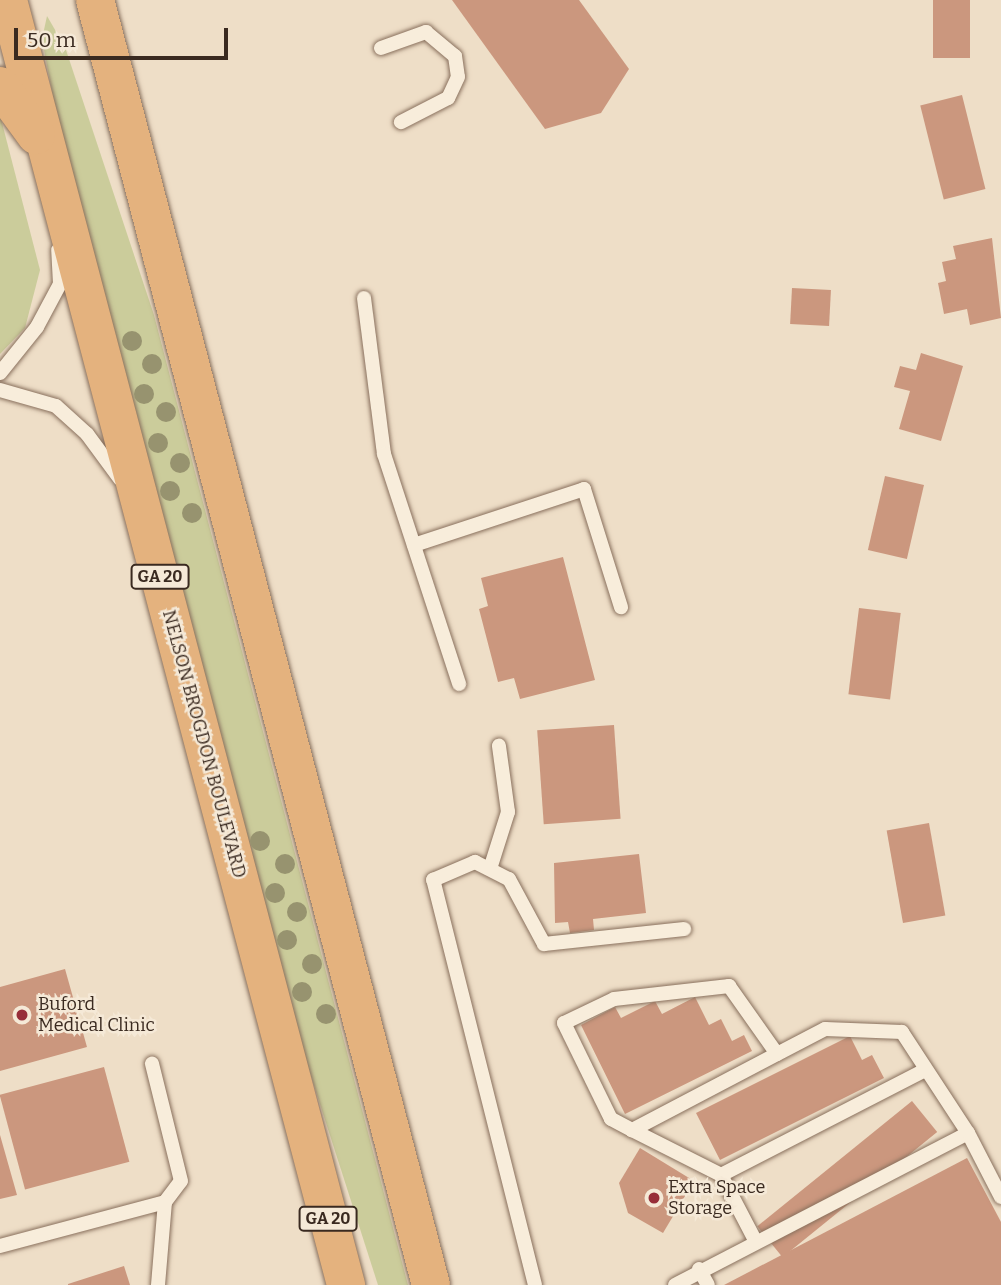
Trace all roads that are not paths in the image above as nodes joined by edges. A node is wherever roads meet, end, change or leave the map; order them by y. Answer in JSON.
{"nodes":[{"id":1,"x":8,"y":0,"type":"edge"},
{"id":2,"x":95,"y":0,"type":"edge"},
{"id":3,"x":0,"y":3,"type":"edge"},
{"id":4,"x":381,"y":48,"type":"dead end"},
{"id":5,"x":0,"y":86,"type":"edge"},
{"id":6,"x":401,"y":122,"type":"dead end"},
{"id":7,"x":50,"y":158,"type":"junction"},
{"id":8,"x":364,"y":298,"type":"dead end"},
{"id":9,"x":0,"y":373,"type":"edge"},
{"id":10,"x":0,"y":390,"type":"edge"},
{"id":11,"x":143,"y":510,"type":"junction"},
{"id":12,"x":414,"y":545,"type":"junction"},
{"id":13,"x":621,"y":607,"type":"dead end"},
{"id":14,"x":459,"y":684,"type":"dead end"},
{"id":15,"x":499,"y":746,"type":"dead end"},
{"id":16,"x":490,"y":869,"type":"junction"},
{"id":17,"x":684,"y":929,"type":"dead end"},
{"id":18,"x":777,"y":1054,"type":"junction"},
{"id":19,"x":152,"y":1064,"type":"dead end"},
{"id":20,"x":925,"y":1070,"type":"junction"},
{"id":21,"x":632,"y":1130,"type":"junction"},
{"id":22,"x":968,"y":1133,"type":"junction"},
{"id":23,"x":721,"y":1175,"type":"junction"},
{"id":24,"x":1001,"y":1196,"type":"edge"},
{"id":25,"x":165,"y":1202,"type":"junction"},
{"id":26,"x":755,"y":1240,"type":"junction"},
{"id":27,"x":0,"y":1246,"type":"edge"},
{"id":28,"x":699,"y":1269,"type":"junction"},
{"id":29,"x":158,"y":1285,"type":"edge"},
{"id":30,"x":345,"y":1285,"type":"edge"},
{"id":31,"x":430,"y":1285,"type":"edge"},
{"id":32,"x":535,"y":1285,"type":"edge"},
{"id":33,"x":675,"y":1285,"type":"edge"},
{"id":34,"x":708,"y":1285,"type":"edge"}],
"edges":[{"from":1,"to":3,"type":"lane"},
{"from":1,"to":7,"type":"highway","name":"NELSON BROGDON BOULEVARD","number":"GA 20"},
{"from":2,"to":31,"type":"highway"},
{"from":4,"to":6,"type":"lane"},
{"from":5,"to":7,"type":"highway"},
{"from":7,"to":9,"type":"lane"},
{"from":7,"to":11,"type":"highway","name":"NELSON BROGDON BOULEVARD","number":"GA 20"},
{"from":8,"to":12,"type":"lane"},
{"from":10,"to":11,"type":"lane"},
{"from":11,"to":30,"type":"highway","name":"NELSON BROGDON BOULEVARD","number":"GA 20"},
{"from":12,"to":13,"type":"lane"},
{"from":12,"to":14,"type":"lane"},
{"from":15,"to":16,"type":"lane"},
{"from":16,"to":17,"type":"lane"},
{"from":16,"to":32,"type":"lane"},
{"from":18,"to":20,"type":"lane"},
{"from":18,"to":21,"type":"lane"},
{"from":18,"to":21,"type":"lane"},
{"from":19,"to":25,"type":"lane"},
{"from":20,"to":22,"type":"lane"},
{"from":20,"to":23,"type":"lane"},
{"from":21,"to":23,"type":"lane"},
{"from":22,"to":24,"type":"lane"},
{"from":22,"to":26,"type":"lane"},
{"from":23,"to":26,"type":"lane"},
{"from":25,"to":27,"type":"lane"},
{"from":25,"to":29,"type":"lane"},
{"from":26,"to":28,"type":"lane"},
{"from":28,"to":33,"type":"lane"},
{"from":28,"to":34,"type":"lane"}]}
